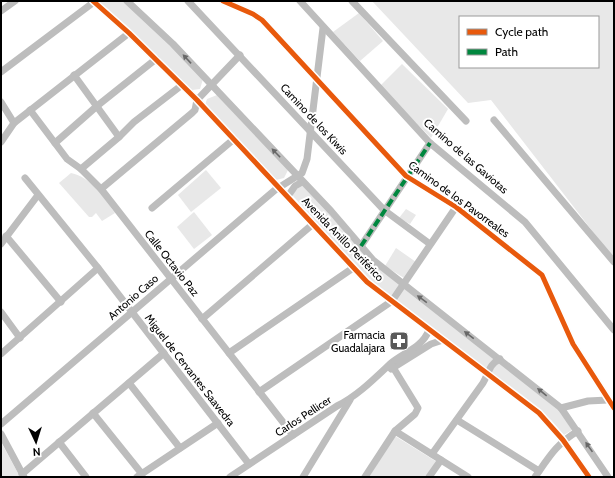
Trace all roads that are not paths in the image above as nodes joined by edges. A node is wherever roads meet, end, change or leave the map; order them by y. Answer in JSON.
{"nodes":[{"id":1,"x":15,"y":1,"type":"edge"},
{"id":2,"x":127,"y":1,"type":"edge"},
{"id":3,"x":188,"y":1,"type":"edge"},
{"id":4,"x":223,"y":1,"type":"edge"},
{"id":5,"x":300,"y":1,"type":"edge"},
{"id":6,"x":352,"y":1,"type":"edge"},
{"id":7,"x":94,"y":2,"type":"edge"},
{"id":8,"x":1,"y":11,"type":"edge"},
{"id":9,"x":323,"y":28,"type":"junction"},
{"id":10,"x":129,"y":33,"type":"junction"},
{"id":11,"x":240,"y":55,"type":"junction"},
{"id":12,"x":156,"y":59,"type":"junction"},
{"id":13,"x":1,"y":72,"type":"edge"},
{"id":14,"x":74,"y":76,"type":"junction"},
{"id":15,"x":318,"y":79,"type":"junction"},
{"id":16,"x":209,"y":83,"type":"junction"},
{"id":17,"x":182,"y":85,"type":"junction"},
{"id":18,"x":217,"y":92,"type":"junction"},
{"id":19,"x":192,"y":94,"type":"junction"},
{"id":20,"x":1,"y":102,"type":"edge"},
{"id":21,"x":200,"y":102,"type":"junction"},
{"id":22,"x":97,"y":106,"type":"junction"},
{"id":23,"x":30,"y":110,"type":"junction"},
{"id":24,"x":494,"y":120,"type":"dead end"},
{"id":25,"x":466,"y":121,"type":"dead end"},
{"id":26,"x":14,"y":123,"type":"junction"},
{"id":27,"x":311,"y":131,"type":"junction"},
{"id":28,"x":119,"y":137,"type":"junction"},
{"id":29,"x":234,"y":139,"type":"junction"},
{"id":30,"x":1,"y":142,"type":"edge"},
{"id":31,"x":55,"y":143,"type":"junction"},
{"id":32,"x":430,"y":143,"type":"junction"},
{"id":33,"x":81,"y":169,"type":"junction"},
{"id":34,"x":292,"y":170,"type":"junction"},
{"id":35,"x":406,"y":176,"type":"junction"},
{"id":36,"x":25,"y":178,"type":"dead end"},
{"id":37,"x":300,"y":180,"type":"junction"},
{"id":38,"x":278,"y":186,"type":"junction"},
{"id":39,"x":100,"y":189,"type":"junction"},
{"id":40,"x":38,"y":195,"type":"junction"},
{"id":41,"x":288,"y":196,"type":"junction"},
{"id":42,"x":456,"y":207,"type":"junction"},
{"id":43,"x":152,"y":208,"type":"dead end"},
{"id":44,"x":384,"y":210,"type":"junction"},
{"id":45,"x":313,"y":224,"type":"junction"},
{"id":46,"x":6,"y":236,"type":"junction"},
{"id":47,"x":1,"y":244,"type":"edge"},
{"id":48,"x":430,"y":244,"type":"junction"},
{"id":49,"x":361,"y":246,"type":"junction"},
{"id":50,"x":614,"y":262,"type":"edge"},
{"id":51,"x":98,"y":268,"type":"junction"},
{"id":52,"x":353,"y":268,"type":"junction"},
{"id":53,"x":170,"y":279,"type":"junction"},
{"id":54,"x":403,"y":285,"type":"junction"},
{"id":55,"x":392,"y":301,"type":"junction"},
{"id":56,"x":61,"y":302,"type":"junction"},
{"id":57,"x":1,"y":312,"type":"edge"},
{"id":58,"x":131,"y":313,"type":"junction"},
{"id":59,"x":202,"y":319,"type":"junction"},
{"id":60,"x":429,"y":330,"type":"junction"},
{"id":61,"x":614,"y":330,"type":"edge"},
{"id":62,"x":20,"y":338,"type":"junction"},
{"id":63,"x":443,"y":340,"type":"junction"},
{"id":64,"x":492,"y":352,"type":"junction"},
{"id":65,"x":164,"y":353,"type":"junction"},
{"id":66,"x":229,"y":353,"type":"junction"},
{"id":67,"x":1,"y":354,"type":"edge"},
{"id":68,"x":500,"y":359,"type":"junction"},
{"id":69,"x":392,"y":366,"type":"junction"},
{"id":70,"x":481,"y":368,"type":"junction"},
{"id":71,"x":488,"y":374,"type":"junction"},
{"id":72,"x":129,"y":383,"type":"junction"},
{"id":73,"x":259,"y":392,"type":"junction"},
{"id":74,"x":350,"y":399,"type":"junction"},
{"id":75,"x":608,"y":400,"type":"junction"},
{"id":76,"x":561,"y":408,"type":"junction"},
{"id":77,"x":614,"y":408,"type":"edge"},
{"id":78,"x":93,"y":413,"type":"junction"},
{"id":79,"x":323,"y":415,"type":"junction"},
{"id":80,"x":457,"y":420,"type":"junction"},
{"id":81,"x":218,"y":423,"type":"junction"},
{"id":82,"x":1,"y":424,"type":"edge"},
{"id":83,"x":334,"y":424,"type":"junction"},
{"id":84,"x":395,"y":431,"type":"junction"},
{"id":85,"x":578,"y":431,"type":"junction"},
{"id":86,"x":1,"y":434,"type":"edge"},
{"id":87,"x":293,"y":435,"type":"junction"},
{"id":88,"x":563,"y":440,"type":"junction"},
{"id":89,"x":59,"y":442,"type":"junction"},
{"id":90,"x":180,"y":448,"type":"junction"},
{"id":91,"x":432,"y":454,"type":"junction"},
{"id":92,"x":441,"y":460,"type":"junction"},
{"id":93,"x":249,"y":464,"type":"junction"},
{"id":94,"x":537,"y":474,"type":"edge"},
{"id":95,"x":23,"y":475,"type":"edge"},
{"id":96,"x":139,"y":475,"type":"edge"},
{"id":97,"x":86,"y":477,"type":"edge"},
{"id":98,"x":230,"y":477,"type":"edge"},
{"id":99,"x":303,"y":477,"type":"edge"},
{"id":100,"x":365,"y":477,"type":"edge"},
{"id":101,"x":429,"y":477,"type":"edge"},
{"id":102,"x":468,"y":477,"type":"edge"},
{"id":103,"x":589,"y":477,"type":"edge"},
{"id":104,"x":608,"y":477,"type":"edge"}],
"edges":[{"from":1,"to":8,"type":"street"},
{"from":16,"to":2,"type":"street","name":"Avenida Anillo Periférico","one_way":true},
{"from":3,"to":11,"type":"street","name":"Camino de los Kiwis"},
{"from":4,"to":15,"type":"street","name":"Camino de los Pavorreales"},
{"from":5,"to":9,"type":"street","name":"Camino de las Gaviotas"},
{"from":6,"to":25,"type":"street"},
{"from":7,"to":10,"type":"street","name":"Avenida Anillo Periférico"},
{"from":7,"to":13,"type":"street"},
{"from":9,"to":15,"type":"street"},
{"from":9,"to":32,"type":"street","name":"Camino de las Gaviotas"},
{"from":10,"to":12,"type":"street","name":"Avenida Anillo Periférico"},
{"from":10,"to":14,"type":"street"},
{"from":11,"to":16,"type":"street"},
{"from":11,"to":27,"type":"street","name":"Camino de los Kiwis"},
{"from":12,"to":17,"type":"street","name":"Avenida Anillo Periférico"},
{"from":12,"to":22,"type":"street"},
{"from":14,"to":22,"type":"street"},
{"from":14,"to":23,"type":"street"},
{"from":15,"to":27,"type":"street"},
{"from":15,"to":35,"type":"street","name":"Camino de los Pavorreales"},
{"from":16,"to":18,"type":"street","name":"Avenida Anillo Periférico"},
{"from":16,"to":19,"type":"street"},
{"from":16,"to":21,"type":"street"},
{"from":17,"to":19,"type":"street","name":"Avenida Anillo Periférico"},
{"from":17,"to":28,"type":"street"},
{"from":18,"to":21,"type":"street"},
{"from":34,"to":18,"type":"street","name":"Avenida Anillo Periférico","one_way":true},
{"from":19,"to":21,"type":"street","name":"Avenida Anillo Periférico"},
{"from":20,"to":26,"type":"street"},
{"from":21,"to":29,"type":"street","name":"Avenida Anillo Periférico"},
{"from":21,"to":39,"type":"street"},
{"from":22,"to":28,"type":"street"},
{"from":22,"to":31,"type":"street"},
{"from":23,"to":26,"type":"street"},
{"from":23,"to":31,"type":"street","name":"Calle Octavio Paz"},
{"from":24,"to":50,"type":"street"},
{"from":26,"to":30,"type":"street"},
{"from":27,"to":37,"type":"street"},
{"from":27,"to":44,"type":"street","name":"Camino de los Kiwis"},
{"from":28,"to":33,"type":"street"},
{"from":29,"to":38,"type":"street","name":"Avenida Anillo Periférico"},
{"from":29,"to":43,"type":"street"},
{"from":31,"to":33,"type":"street","name":"Calle Octavio Paz"},
{"from":32,"to":35,"type":"street"},
{"from":32,"to":61,"type":"street","name":"Camino de las Gaviotas"},
{"from":33,"to":39,"type":"street","name":"Calle Octavio Paz"},
{"from":34,"to":37,"type":"street","name":"Avenida Anillo Periférico"},
{"from":34,"to":38,"type":"street"},
{"from":35,"to":42,"type":"street","name":"Camino de los Pavorreales"},
{"from":35,"to":44,"type":"street"},
{"from":36,"to":40,"type":"street","name":"Miguel de Cervantes Saavedra"},
{"from":37,"to":38,"type":"street"},
{"from":37,"to":41,"type":"street"},
{"from":37,"to":49,"type":"street","name":"Avenida Anillo Periférico"},
{"from":38,"to":41,"type":"street","name":"Avenida Anillo Periférico"},
{"from":38,"to":53,"type":"street","name":"Antonio Caso"},
{"from":39,"to":53,"type":"street","name":"Calle Octavio Paz"},
{"from":40,"to":46,"type":"street"},
{"from":40,"to":51,"type":"street","name":"Miguel de Cervantes Saavedra"},
{"from":41,"to":45,"type":"street","name":"Avenida Anillo Periférico"},
{"from":42,"to":48,"type":"street"},
{"from":42,"to":75,"type":"street","name":"Camino de los Pavorreales"},
{"from":44,"to":48,"type":"street","name":"Camino de los Kiwis"},
{"from":44,"to":49,"type":"street"},
{"from":45,"to":52,"type":"street","name":"Avenida Anillo Periférico"},
{"from":45,"to":59,"type":"street"},
{"from":46,"to":47,"type":"street"},
{"from":46,"to":56,"type":"street"},
{"from":48,"to":54,"type":"street"},
{"from":49,"to":54,"type":"street","name":"Avenida Anillo Periférico"},
{"from":51,"to":56,"type":"street"},
{"from":51,"to":58,"type":"street","name":"Miguel de Cervantes Saavedra"},
{"from":52,"to":55,"type":"street","name":"Avenida Anillo Periférico"},
{"from":52,"to":66,"type":"street"},
{"from":53,"to":58,"type":"street","name":"Antonio Caso"},
{"from":53,"to":59,"type":"street","name":"Calle Octavio Paz"},
{"from":54,"to":55,"type":"street"},
{"from":64,"to":54,"type":"street","name":"Avenida Anillo Periférico","one_way":true},
{"from":55,"to":60,"type":"street","name":"Avenida Anillo Periférico"},
{"from":55,"to":73,"type":"street"},
{"from":56,"to":62,"type":"street"},
{"from":57,"to":62,"type":"street"},
{"from":58,"to":65,"type":"street","name":"Miguel de Cervantes Saavedra"},
{"from":58,"to":82,"type":"street","name":"Antonio Caso"},
{"from":59,"to":66,"type":"street","name":"Calle Octavio Paz"},
{"from":60,"to":63,"type":"street","name":"Avenida Anillo Periférico"},
{"from":60,"to":69,"type":"street","name":"Carlos Pellicer"},
{"from":62,"to":67,"type":"street"},
{"from":63,"to":69,"type":"street","name":"Carlos Pellicer"},
{"from":63,"to":70,"type":"street","name":"Avenida Anillo Periférico"},
{"from":64,"to":68,"type":"street","name":"Avenida Anillo Periférico"},
{"from":64,"to":70,"type":"street"},
{"from":65,"to":72,"type":"street"},
{"from":65,"to":81,"type":"street","name":"Miguel de Cervantes Saavedra"},
{"from":66,"to":73,"type":"street","name":"Calle Octavio Paz"},
{"from":68,"to":71,"type":"street"},
{"from":76,"to":68,"type":"street","name":"Avenida Anillo Periférico","one_way":true},
{"from":69,"to":74,"type":"street","name":"Carlos Pellicer"},
{"from":69,"to":84,"type":"street"},
{"from":70,"to":71,"type":"street","name":"Avenida Anillo Periférico"},
{"from":71,"to":80,"type":"street"},
{"from":71,"to":88,"type":"street","name":"Avenida Anillo Periférico"},
{"from":72,"to":78,"type":"street"},
{"from":72,"to":90,"type":"street"},
{"from":73,"to":87,"type":"street","name":"Calle Octavio Paz"},
{"from":74,"to":79,"type":"street","name":"Carlos Pellicer"},
{"from":74,"to":83,"type":"street"},
{"from":75,"to":76,"type":"street"},
{"from":75,"to":77,"type":"street","name":"Camino de los Pavorreales"},
{"from":76,"to":85,"type":"street","name":"Avenida Anillo Periférico"},
{"from":78,"to":89,"type":"street"},
{"from":78,"to":96,"type":"street"},
{"from":79,"to":83,"type":"street"},
{"from":79,"to":87,"type":"street","name":"Carlos Pellicer"},
{"from":80,"to":91,"type":"street"},
{"from":80,"to":94,"type":"street"},
{"from":81,"to":90,"type":"street"},
{"from":81,"to":93,"type":"street","name":"Miguel de Cervantes Saavedra"},
{"from":83,"to":99,"type":"street"},
{"from":84,"to":91,"type":"street"},
{"from":84,"to":100,"type":"street"},
{"from":85,"to":88,"type":"street"},
{"from":104,"to":85,"type":"street","name":"Avenida Anillo Periférico","one_way":true},
{"from":86,"to":95,"type":"street"},
{"from":87,"to":93,"type":"street","name":"Carlos Pellicer"},
{"from":88,"to":94,"type":"street"},
{"from":88,"to":103,"type":"street","name":"Avenida Anillo Periférico"},
{"from":89,"to":95,"type":"street"},
{"from":89,"to":97,"type":"street"},
{"from":90,"to":96,"type":"street"},
{"from":91,"to":92,"type":"street"},
{"from":92,"to":101,"type":"street"},
{"from":92,"to":102,"type":"street"},
{"from":93,"to":98,"type":"street","name":"Carlos Pellicer"}]}
